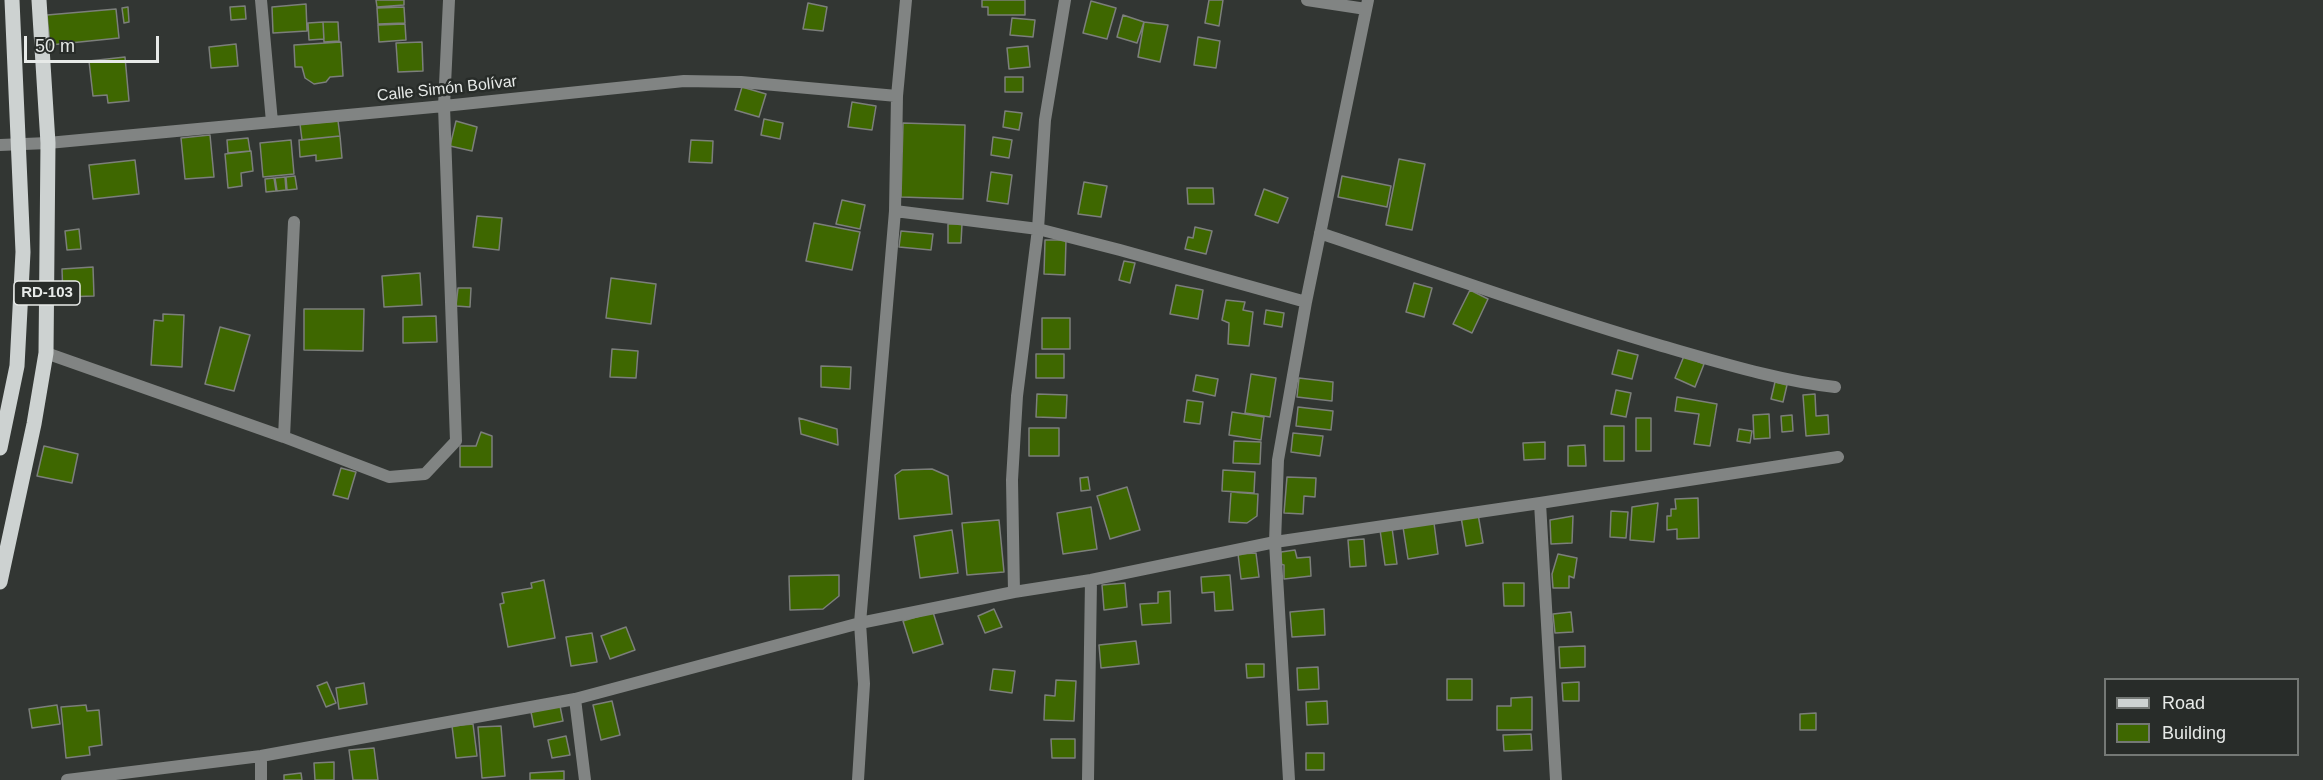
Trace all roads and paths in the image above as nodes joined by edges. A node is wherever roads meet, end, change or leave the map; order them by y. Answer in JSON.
{"nodes":[{"id":1,"x":12,"y":0,"type":"edge"},
{"id":2,"x":39,"y":0,"type":"edge"},
{"id":3,"x":261,"y":0,"type":"edge"},
{"id":4,"x":449,"y":0,"type":"edge"},
{"id":5,"x":906,"y":0,"type":"edge"},
{"id":6,"x":1065,"y":0,"type":"edge"},
{"id":7,"x":1307,"y":0,"type":"edge"},
{"id":8,"x":1367,"y":4,"type":"edge"},
{"id":9,"x":897,"y":96,"type":"junction"},
{"id":10,"x":444,"y":106,"type":"junction"},
{"id":11,"x":272,"y":122,"type":"junction"},
{"id":12,"x":48,"y":143,"type":"junction"},
{"id":13,"x":0,"y":145,"type":"edge"},
{"id":14,"x":19,"y":145,"type":"junction"},
{"id":15,"x":895,"y":211,"type":"junction"},
{"id":16,"x":294,"y":222,"type":"dead end"},
{"id":17,"x":1038,"y":229,"type":"junction"},
{"id":18,"x":1320,"y":233,"type":"junction"},
{"id":19,"x":1306,"y":302,"type":"junction"},
{"id":20,"x":46,"y":353,"type":"junction"},
{"id":21,"x":1835,"y":387,"type":"dead end"},
{"id":22,"x":284,"y":437,"type":"junction"},
{"id":23,"x":0,"y":448,"type":"edge"},
{"id":24,"x":1838,"y":457,"type":"dead end"},
{"id":25,"x":1540,"y":503,"type":"junction"},
{"id":26,"x":1275,"y":542,"type":"junction"},
{"id":27,"x":1091,"y":580,"type":"junction"},
{"id":28,"x":0,"y":582,"type":"edge"},
{"id":29,"x":1014,"y":592,"type":"junction"},
{"id":30,"x":860,"y":623,"type":"junction"},
{"id":31,"x":574,"y":699,"type":"junction"},
{"id":32,"x":261,"y":756,"type":"junction"},
{"id":33,"x":67,"y":780,"type":"edge"},
{"id":34,"x":261,"y":780,"type":"edge"},
{"id":35,"x":585,"y":780,"type":"edge"},
{"id":36,"x":858,"y":780,"type":"edge"},
{"id":37,"x":1088,"y":780,"type":"edge"},
{"id":38,"x":1289,"y":780,"type":"edge"},
{"id":39,"x":1556,"y":780,"type":"edge"}],
"edges":[{"from":1,"to":14,"type":"main road","number":"RD-103"},
{"from":2,"to":12,"type":"main road","number":"RD-103"},
{"from":3,"to":11,"type":"street"},
{"from":4,"to":10,"type":"street"},
{"from":5,"to":9,"type":"street"},
{"from":6,"to":17,"type":"street"},
{"from":7,"to":8,"type":"street"},
{"from":8,"to":18,"type":"street"},
{"from":9,"to":10,"type":"street","name":"Calle Simón Bolívar"},
{"from":9,"to":15,"type":"street"},
{"from":10,"to":11,"type":"street","name":"Calle Simón Bolívar"},
{"from":10,"to":22,"type":"street"},
{"from":11,"to":12,"type":"street","name":"Calle Simón Bolívar"},
{"from":12,"to":14,"type":"street","name":"Calle Simón Bolívar"},
{"from":12,"to":20,"type":"main road","number":"RD-103"},
{"from":13,"to":14,"type":"street","name":"Calle Simón Bolívar"},
{"from":14,"to":23,"type":"main road","number":"RD-103"},
{"from":15,"to":17,"type":"street"},
{"from":15,"to":30,"type":"street"},
{"from":16,"to":22,"type":"street"},
{"from":17,"to":19,"type":"street"},
{"from":17,"to":29,"type":"street"},
{"from":18,"to":19,"type":"street"},
{"from":18,"to":21,"type":"street"},
{"from":19,"to":26,"type":"street"},
{"from":20,"to":22,"type":"street"},
{"from":20,"to":28,"type":"main road","number":"RD-103"},
{"from":24,"to":25,"type":"street"},
{"from":25,"to":26,"type":"street"},
{"from":25,"to":39,"type":"street"},
{"from":26,"to":27,"type":"street"},
{"from":26,"to":38,"type":"street"},
{"from":27,"to":29,"type":"street"},
{"from":27,"to":37,"type":"street"},
{"from":29,"to":30,"type":"street"},
{"from":30,"to":31,"type":"street"},
{"from":30,"to":36,"type":"street"},
{"from":31,"to":32,"type":"street"},
{"from":31,"to":35,"type":"street"},
{"from":32,"to":33,"type":"street"},
{"from":32,"to":34,"type":"street"}]}
